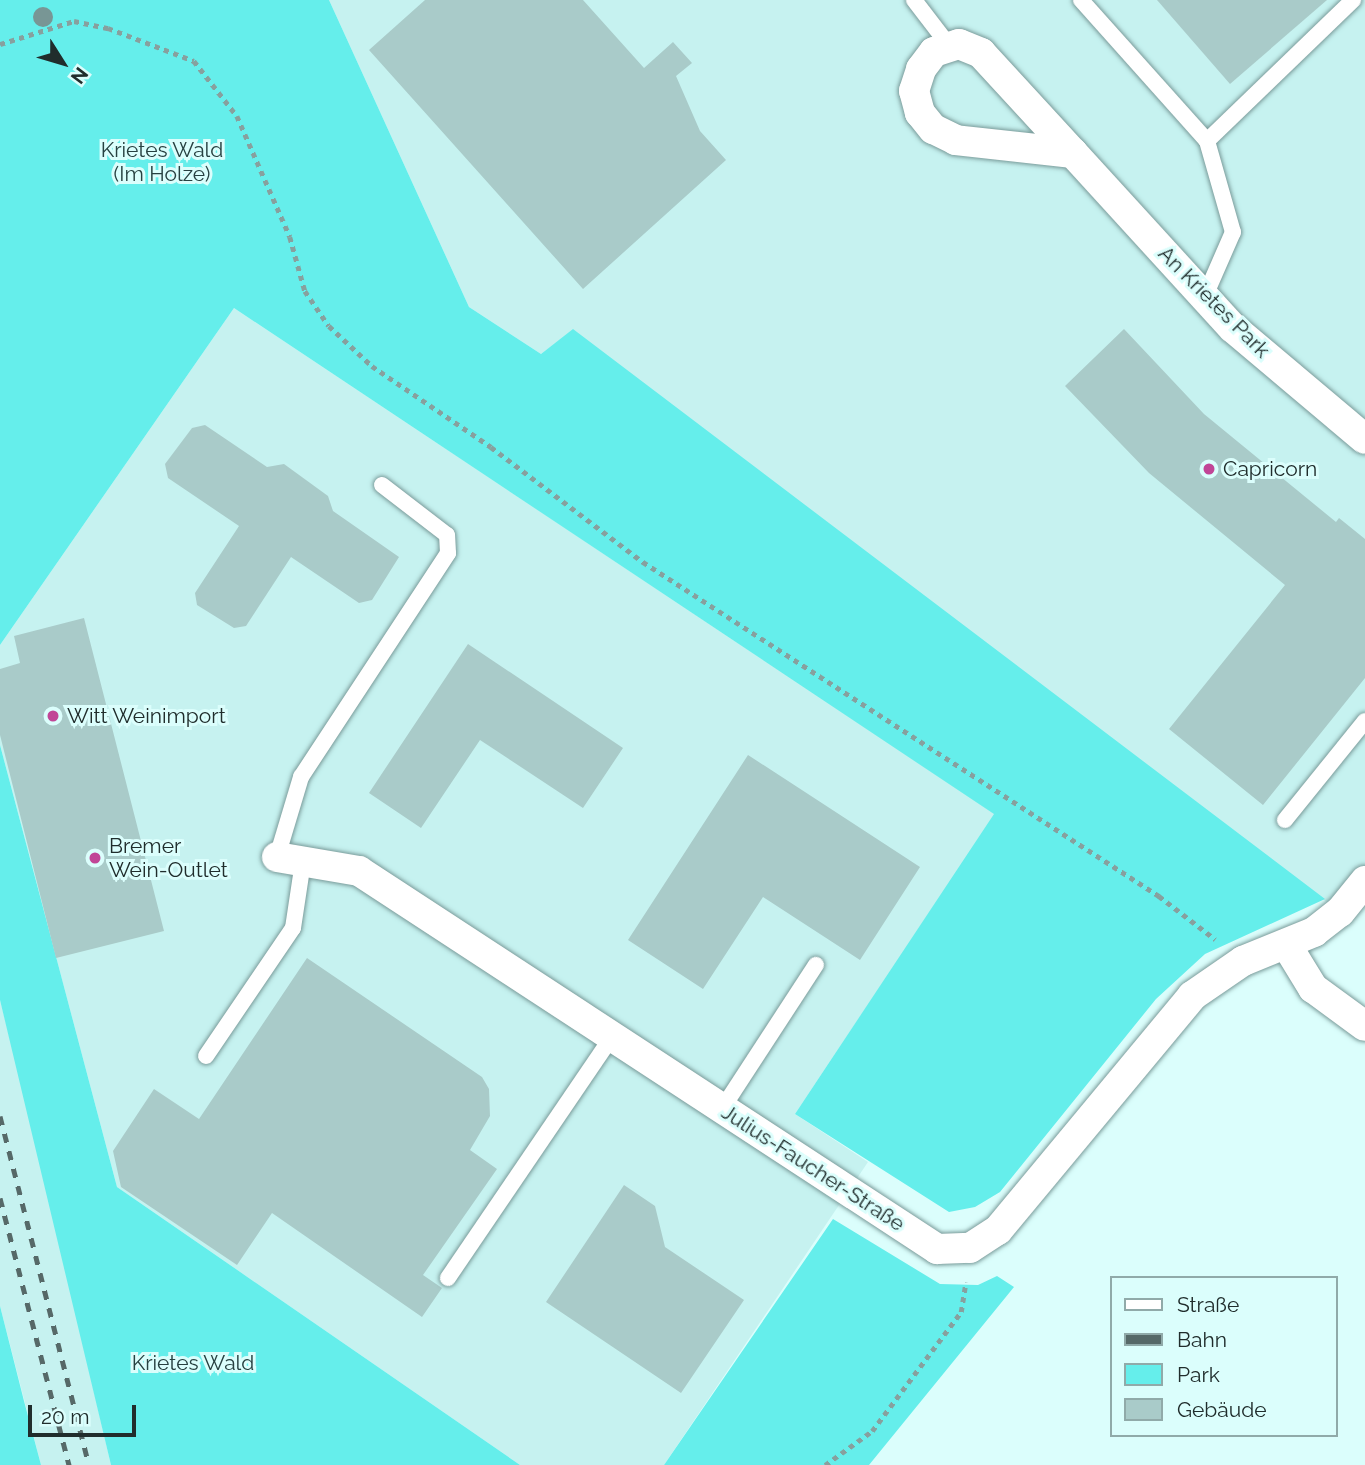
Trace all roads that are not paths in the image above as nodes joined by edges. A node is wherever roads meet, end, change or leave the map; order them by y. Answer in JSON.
{"nodes":[{"id":1,"x":915,"y":0,"type":"edge"},
{"id":2,"x":1081,"y":0,"type":"edge"},
{"id":3,"x":1353,"y":0,"type":"edge"},
{"id":4,"x":950,"y":47,"type":"junction"},
{"id":5,"x":1207,"y":141,"type":"junction"},
{"id":6,"x":1073,"y":153,"type":"junction"},
{"id":7,"x":1205,"y":296,"type":"junction"},
{"id":8,"x":1365,"y":439,"type":"edge"},
{"id":9,"x":382,"y":485,"type":"dead end"},
{"id":10,"x":1365,"y":721,"type":"edge"},
{"id":11,"x":1285,"y":820,"type":"dead end"},
{"id":12,"x":290,"y":859,"type":"junction"},
{"id":13,"x":1365,"y":881,"type":"edge"},
{"id":14,"x":1286,"y":944,"type":"junction"},
{"id":15,"x":816,"y":965,"type":"dead end"},
{"id":16,"x":1365,"y":1026,"type":"edge"},
{"id":17,"x":612,"y":1037,"type":"junction"},
{"id":18,"x":206,"y":1056,"type":"dead end"},
{"id":19,"x":722,"y":1109,"type":"junction"},
{"id":20,"x":448,"y":1278,"type":"dead end"}],
"edges":[{"from":1,"to":4,"type":"lane"},
{"from":2,"to":5,"type":"lane"},
{"from":3,"to":5,"type":"lane"},
{"from":4,"to":6,"type":"street","name":"An Krietes Park"},
{"from":4,"to":6,"type":"street"},
{"from":5,"to":7,"type":"lane"},
{"from":6,"to":7,"type":"street","name":"An Krietes Park"},
{"from":7,"to":8,"type":"street","name":"An Krietes Park"},
{"from":9,"to":12,"type":"lane"},
{"from":10,"to":11,"type":"lane"},
{"from":12,"to":17,"type":"street","name":"Julius-Faucher-Straße"},
{"from":12,"to":18,"type":"lane"},
{"from":13,"to":14,"type":"street"},
{"from":14,"to":16,"type":"street"},
{"from":14,"to":19,"type":"street","name":"Julius-Faucher-Straße"},
{"from":15,"to":19,"type":"lane"},
{"from":17,"to":19,"type":"street","name":"Julius-Faucher-Straße"},
{"from":17,"to":20,"type":"lane"}]}
